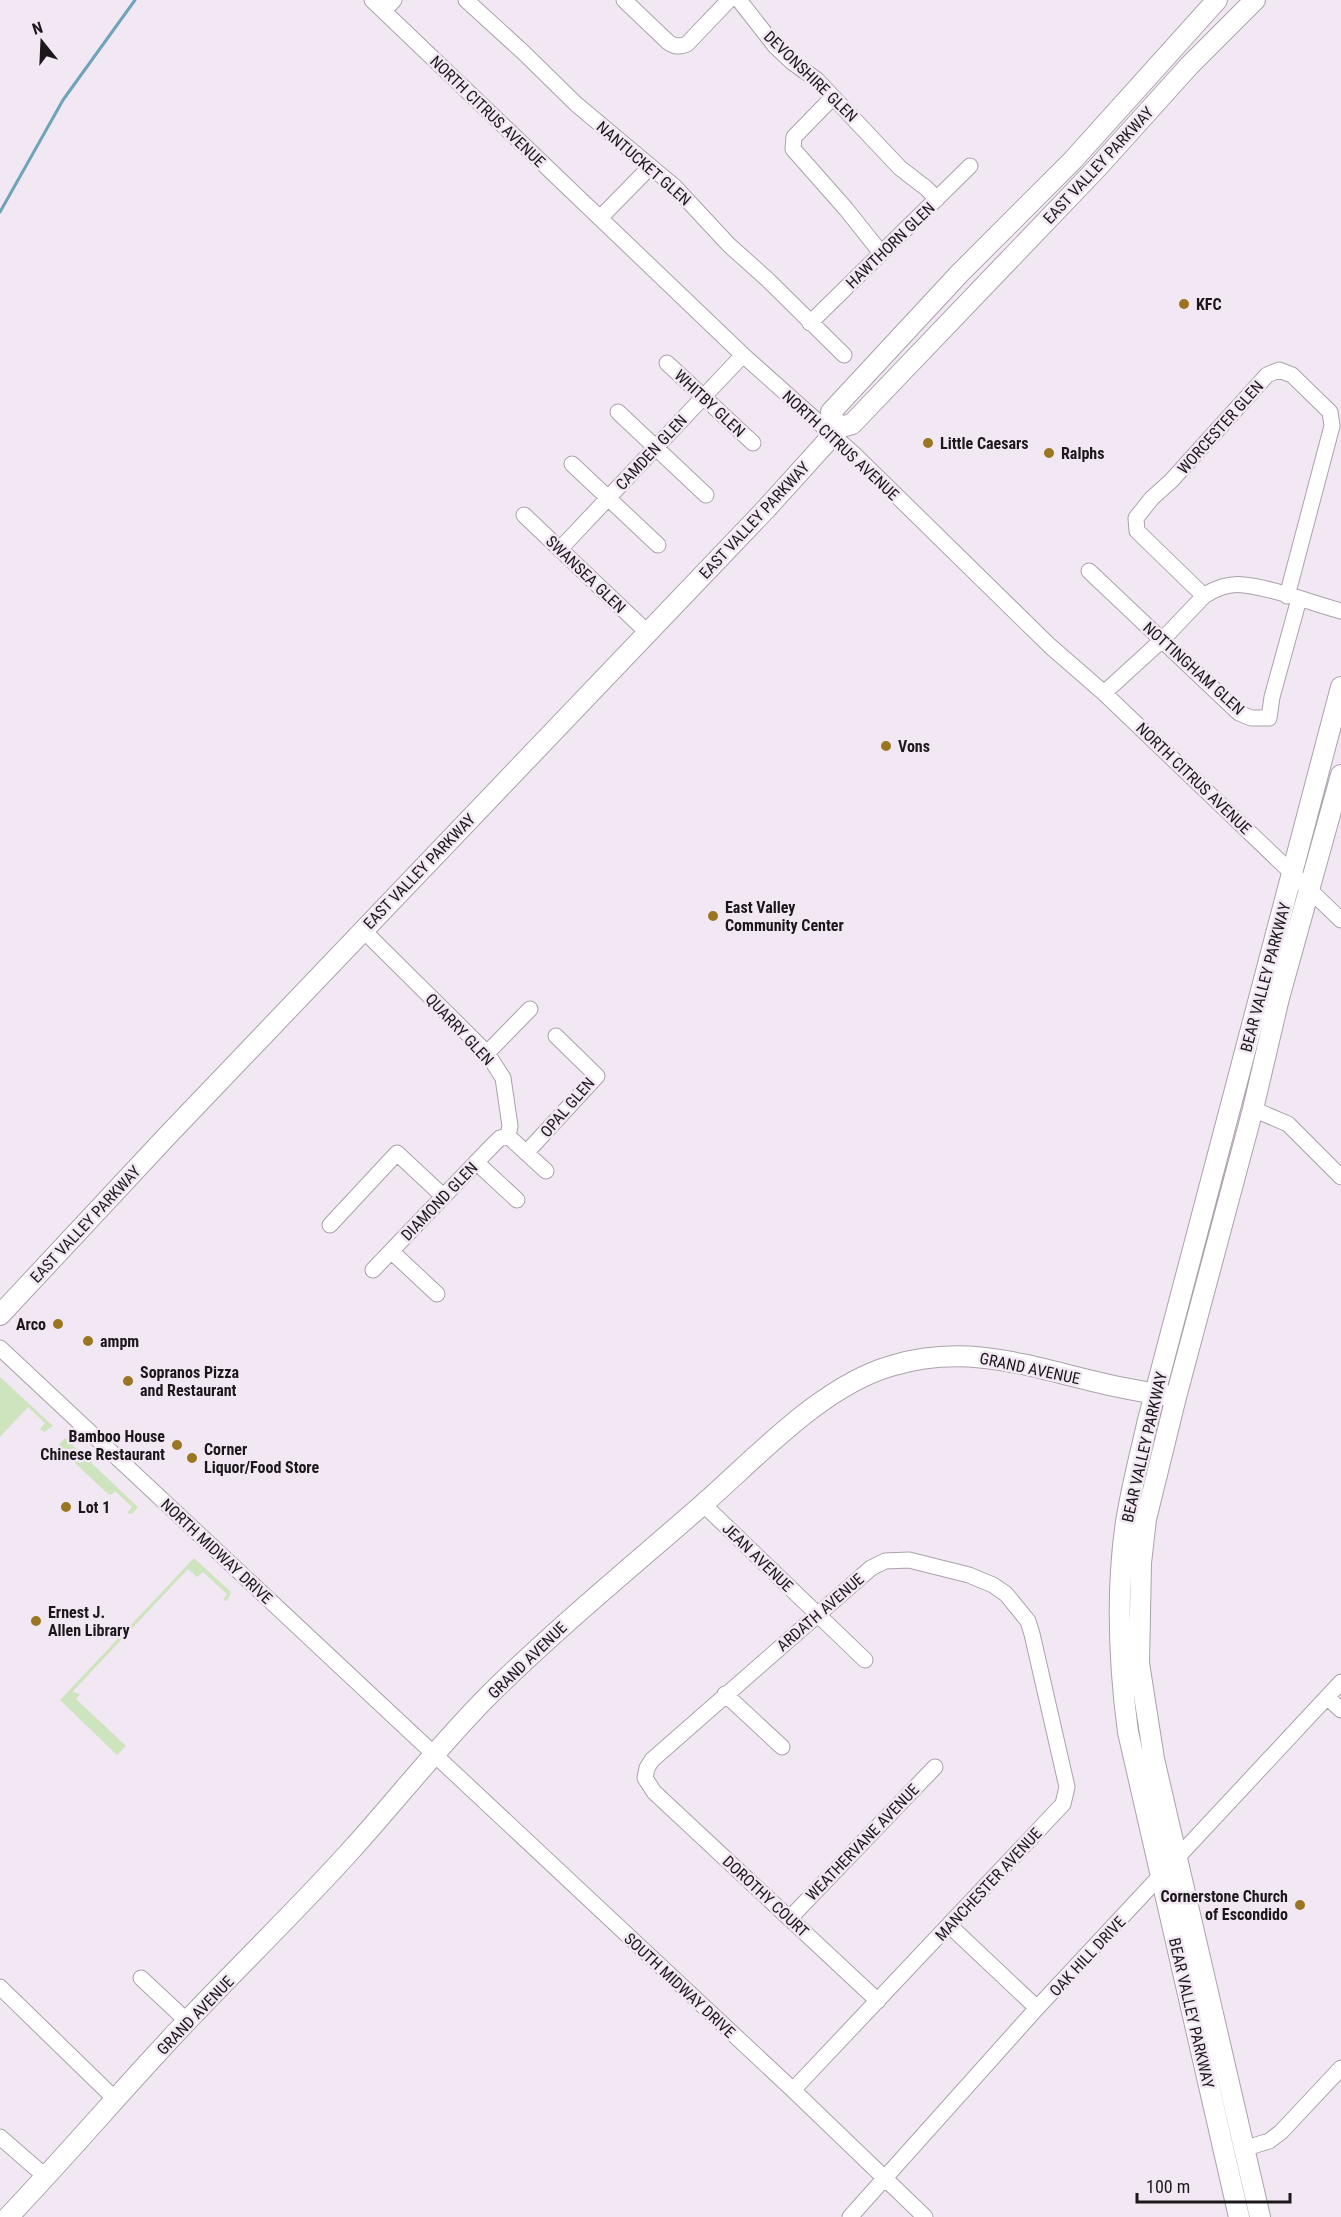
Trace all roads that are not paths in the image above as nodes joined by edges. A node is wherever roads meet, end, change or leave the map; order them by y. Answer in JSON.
{"nodes":[{"id":1,"x":372,"y":0,"type":"edge"},
{"id":2,"x":624,"y":0,"type":"edge"},
{"id":3,"x":729,"y":0,"type":"edge"},
{"id":4,"x":739,"y":0,"type":"edge"},
{"id":5,"x":1217,"y":0,"type":"edge"},
{"id":6,"x":1255,"y":0,"type":"edge"},
{"id":7,"x":474,"y":3,"type":"edge"},
{"id":8,"x":389,"y":6,"type":"edge"},
{"id":9,"x":833,"y":96,"type":"junction"},
{"id":10,"x":970,"y":166,"type":"dead end"},
{"id":11,"x":650,"y":167,"type":"junction"},
{"id":12,"x":937,"y":200,"type":"junction"},
{"id":13,"x":1026,"y":208,"type":"junction"},
{"id":14,"x":600,"y":218,"type":"junction"},
{"id":15,"x":880,"y":252,"type":"junction"},
{"id":16,"x":1000,"y":271,"type":"junction"},
{"id":17,"x":810,"y":323,"type":"junction"},
{"id":18,"x":743,"y":355,"type":"junction"},
{"id":19,"x":844,"y":355,"type":"dead end"},
{"id":20,"x":667,"y":363,"type":"dead end"},
{"id":21,"x":704,"y":396,"type":"junction"},
{"id":22,"x":618,"y":412,"type":"dead end"},
{"id":23,"x":835,"y":432,"type":"junction"},
{"id":24,"x":753,"y":443,"type":"dead end"},
{"id":25,"x":656,"y":447,"type":"junction"},
{"id":26,"x":572,"y":464,"type":"dead end"},
{"id":27,"x":706,"y":495,"type":"dead end"},
{"id":28,"x":608,"y":498,"type":"junction"},
{"id":29,"x":524,"y":515,"type":"dead end"},
{"id":30,"x":658,"y":544,"type":"dead end"},
{"id":31,"x":560,"y":549,"type":"junction"},
{"id":32,"x":1089,"y":571,"type":"dead end"},
{"id":33,"x":1204,"y":596,"type":"junction"},
{"id":34,"x":1293,"y":597,"type":"junction"},
{"id":35,"x":1341,"y":611,"type":"edge"},
{"id":36,"x":647,"y":632,"type":"junction"},
{"id":37,"x":1162,"y":640,"type":"junction"},
{"id":38,"x":1341,"y":687,"type":"edge"},
{"id":39,"x":1104,"y":693,"type":"junction"},
{"id":40,"x":1341,"y":775,"type":"edge"},
{"id":41,"x":1293,"y":874,"type":"junction"},
{"id":42,"x":1309,"y":890,"type":"junction"},
{"id":43,"x":1341,"y":920,"type":"edge"},
{"id":44,"x":363,"y":930,"type":"junction"},
{"id":45,"x":530,"y":1009,"type":"dead end"},
{"id":46,"x":556,"y":1036,"type":"dead end"},
{"id":47,"x":487,"y":1053,"type":"junction"},
{"id":48,"x":1253,"y":1109,"type":"junction"},
{"id":49,"x":508,"y":1136,"type":"junction"},
{"id":50,"x":526,"y":1153,"type":"junction"},
{"id":51,"x":476,"y":1162,"type":"junction"},
{"id":52,"x":546,"y":1171,"type":"dead end"},
{"id":53,"x":1341,"y":1177,"type":"edge"},
{"id":54,"x":444,"y":1196,"type":"junction"},
{"id":55,"x":517,"y":1200,"type":"dead end"},
{"id":56,"x":330,"y":1225,"type":"dead end"},
{"id":57,"x":391,"y":1251,"type":"junction"},
{"id":58,"x":373,"y":1270,"type":"dead end"},
{"id":59,"x":437,"y":1294,"type":"dead end"},
{"id":60,"x":0,"y":1315,"type":"edge"},
{"id":61,"x":0,"y":1348,"type":"edge"},
{"id":62,"x":1155,"y":1394,"type":"junction"},
{"id":63,"x":1176,"y":1397,"type":"junction"},
{"id":64,"x":703,"y":1504,"type":"junction"},
{"id":65,"x":817,"y":1614,"type":"junction"},
{"id":66,"x":1032,"y":1634,"type":"joint"},
{"id":67,"x":865,"y":1660,"type":"dead end"},
{"id":68,"x":1341,"y":1682,"type":"edge"},
{"id":69,"x":725,"y":1694,"type":"junction"},
{"id":70,"x":1327,"y":1697,"type":"junction"},
{"id":71,"x":1341,"y":1710,"type":"edge"},
{"id":72,"x":782,"y":1747,"type":"dead end"},
{"id":73,"x":434,"y":1754,"type":"junction"},
{"id":74,"x":935,"y":1767,"type":"dead end"},
{"id":75,"x":654,"y":1792,"type":"joint"},
{"id":76,"x":1176,"y":1860,"type":"junction"},
{"id":77,"x":1161,"y":1877,"type":"junction"},
{"id":78,"x":790,"y":1918,"type":"junction"},
{"id":79,"x":949,"y":1925,"type":"junction"},
{"id":80,"x":141,"y":1978,"type":"dead end"},
{"id":81,"x":0,"y":1987,"type":"edge"},
{"id":82,"x":878,"y":2001,"type":"junction"},
{"id":83,"x":1037,"y":2008,"type":"junction"},
{"id":84,"x":187,"y":2021,"type":"junction"},
{"id":85,"x":1341,"y":2068,"type":"edge"},
{"id":86,"x":793,"y":2090,"type":"junction"},
{"id":87,"x":114,"y":2098,"type":"junction"},
{"id":88,"x":0,"y":2137,"type":"edge"},
{"id":89,"x":1243,"y":2149,"type":"junction"},
{"id":90,"x":46,"y":2177,"type":"junction"},
{"id":91,"x":885,"y":2179,"type":"junction"},
{"id":92,"x":8,"y":2217,"type":"edge"},
{"id":93,"x":850,"y":2217,"type":"edge"},
{"id":94,"x":925,"y":2217,"type":"edge"},
{"id":95,"x":1239,"y":2217,"type":"edge"},
{"id":96,"x":1260,"y":2217,"type":"edge"}],
"edges":[{"from":1,"to":8,"type":"street","name":"NORTH CITRUS AVENUE"},
{"from":2,"to":3,"type":"street"},
{"from":4,"to":9,"type":"street","name":"DEVONSHIRE GLEN"},
{"from":5,"to":13,"type":"main road","name":"EAST VALLEY PARKWAY"},
{"from":6,"to":16,"type":"main road","name":"EAST VALLEY PARKWAY"},
{"from":7,"to":11,"type":"street","name":"NANTUCKET GLEN"},
{"from":8,"to":14,"type":"street","name":"NORTH CITRUS AVENUE"},
{"from":9,"to":12,"type":"street","name":"DEVONSHIRE GLEN"},
{"from":9,"to":15,"type":"street"},
{"from":10,"to":12,"type":"street","name":"HAWTHORN GLEN"},
{"from":11,"to":14,"type":"street"},
{"from":11,"to":17,"type":"street","name":"NANTUCKET GLEN"},
{"from":12,"to":15,"type":"street","name":"HAWTHORN GLEN"},
{"from":13,"to":16,"type":"main road"},
{"from":13,"to":23,"type":"main road","name":"EAST VALLEY PARKWAY"},
{"from":14,"to":18,"type":"street","name":"NORTH CITRUS AVENUE"},
{"from":15,"to":17,"type":"street","name":"HAWTHORN GLEN"},
{"from":16,"to":23,"type":"main road","name":"EAST VALLEY PARKWAY"},
{"from":17,"to":19,"type":"street","name":"NANTUCKET GLEN"},
{"from":18,"to":21,"type":"street","name":"CAMDEN GLEN"},
{"from":18,"to":23,"type":"street","name":"NORTH CITRUS AVENUE"},
{"from":20,"to":21,"type":"street","name":"WHITBY GLEN"},
{"from":21,"to":24,"type":"street","name":"WHITBY GLEN"},
{"from":21,"to":25,"type":"street","name":"CAMDEN GLEN"},
{"from":22,"to":25,"type":"street"},
{"from":23,"to":36,"type":"main road","name":"EAST VALLEY PARKWAY"},
{"from":23,"to":39,"type":"street","name":"NORTH CITRUS AVENUE"},
{"from":25,"to":27,"type":"street"},
{"from":25,"to":28,"type":"street","name":"CAMDEN GLEN"},
{"from":26,"to":28,"type":"street"},
{"from":28,"to":30,"type":"street"},
{"from":28,"to":31,"type":"street","name":"CAMDEN GLEN"},
{"from":29,"to":31,"type":"street","name":"SWANSEA GLEN"},
{"from":31,"to":36,"type":"street","name":"SWANSEA GLEN"},
{"from":32,"to":37,"type":"street","name":"NOTTINGHAM GLEN"},
{"from":33,"to":34,"type":"street"},
{"from":33,"to":34,"type":"street","name":"WORCESTER GLEN"},
{"from":33,"to":37,"type":"street"},
{"from":34,"to":35,"type":"street"},
{"from":34,"to":37,"type":"street","name":"NOTTINGHAM GLEN"},
{"from":36,"to":44,"type":"main road","name":"EAST VALLEY PARKWAY"},
{"from":37,"to":39,"type":"street"},
{"from":38,"to":41,"type":"main road","name":"BEAR VALLEY PARKWAY"},
{"from":39,"to":41,"type":"street","name":"NORTH CITRUS AVENUE"},
{"from":40,"to":42,"type":"main road","name":"BEAR VALLEY PARKWAY"},
{"from":41,"to":42,"type":"street","name":"NORTH CITRUS AVENUE"},
{"from":41,"to":62,"type":"main road","name":"BEAR VALLEY PARKWAY"},
{"from":42,"to":43,"type":"street","name":"NORTH CITRUS AVENUE"},
{"from":42,"to":48,"type":"main road","name":"BEAR VALLEY PARKWAY"},
{"from":44,"to":47,"type":"street","name":"QUARRY GLEN"},
{"from":44,"to":60,"type":"main road","name":"EAST VALLEY PARKWAY"},
{"from":45,"to":47,"type":"street"},
{"from":46,"to":50,"type":"street","name":"OPAL GLEN"},
{"from":47,"to":49,"type":"street","name":"QUARRY GLEN"},
{"from":48,"to":53,"type":"street"},
{"from":48,"to":63,"type":"main road","name":"BEAR VALLEY PARKWAY"},
{"from":49,"to":50,"type":"street"},
{"from":49,"to":51,"type":"street","name":"DIAMOND GLEN"},
{"from":50,"to":52,"type":"street"},
{"from":51,"to":54,"type":"street","name":"DIAMOND GLEN"},
{"from":51,"to":55,"type":"street"},
{"from":54,"to":56,"type":"street"},
{"from":54,"to":57,"type":"street","name":"DIAMOND GLEN"},
{"from":57,"to":58,"type":"street","name":"DIAMOND GLEN"},
{"from":57,"to":59,"type":"street"},
{"from":61,"to":73,"type":"street","name":"NORTH MIDWAY DRIVE"},
{"from":62,"to":63,"type":"main road","name":"GRAND AVENUE"},
{"from":62,"to":64,"type":"main road","name":"GRAND AVENUE"},
{"from":62,"to":77,"type":"main road","name":"BEAR VALLEY PARKWAY"},
{"from":63,"to":76,"type":"main road","name":"BEAR VALLEY PARKWAY"},
{"from":64,"to":65,"type":"street","name":"JEAN AVENUE"},
{"from":64,"to":73,"type":"main road","name":"GRAND AVENUE"},
{"from":65,"to":66,"type":"street","name":"ARDATH AVENUE"},
{"from":65,"to":67,"type":"street","name":"JEAN AVENUE"},
{"from":65,"to":69,"type":"street","name":"ARDATH AVENUE"},
{"from":66,"to":79,"type":"street","name":"MANCHESTER AVENUE"},
{"from":68,"to":70,"type":"street","name":"OAK HILL DRIVE"},
{"from":69,"to":72,"type":"street"},
{"from":69,"to":75,"type":"street","name":"ARDATH AVENUE"},
{"from":70,"to":71,"type":"street"},
{"from":70,"to":76,"type":"street","name":"OAK HILL DRIVE"},
{"from":73,"to":84,"type":"main road","name":"GRAND AVENUE"},
{"from":73,"to":86,"type":"street","name":"SOUTH MIDWAY DRIVE"},
{"from":74,"to":78,"type":"street","name":"WEATHERVANE AVENUE"},
{"from":75,"to":78,"type":"street","name":"DOROTHY COURT"},
{"from":76,"to":77,"type":"street","name":"OAK HILL DRIVE"},
{"from":76,"to":89,"type":"main road","name":"BEAR VALLEY PARKWAY"},
{"from":77,"to":83,"type":"street","name":"OAK HILL DRIVE"},
{"from":77,"to":95,"type":"main road","name":"BEAR VALLEY PARKWAY"},
{"from":78,"to":82,"type":"street","name":"DOROTHY COURT"},
{"from":79,"to":82,"type":"street","name":"MANCHESTER AVENUE"},
{"from":79,"to":83,"type":"street"},
{"from":80,"to":84,"type":"street"},
{"from":81,"to":87,"type":"street"},
{"from":82,"to":86,"type":"street","name":"MANCHESTER AVENUE"},
{"from":83,"to":91,"type":"street","name":"OAK HILL DRIVE"},
{"from":84,"to":87,"type":"main road","name":"GRAND AVENUE"},
{"from":85,"to":89,"type":"street"},
{"from":86,"to":91,"type":"street","name":"SOUTH MIDWAY DRIVE"},
{"from":87,"to":90,"type":"main road","name":"GRAND AVENUE"},
{"from":88,"to":90,"type":"street"},
{"from":89,"to":96,"type":"main road","name":"BEAR VALLEY PARKWAY"},
{"from":90,"to":92,"type":"main road","name":"GRAND AVENUE"},
{"from":91,"to":93,"type":"street","name":"OAK HILL DRIVE"},
{"from":91,"to":94,"type":"street","name":"SOUTH MIDWAY DRIVE"}]}
